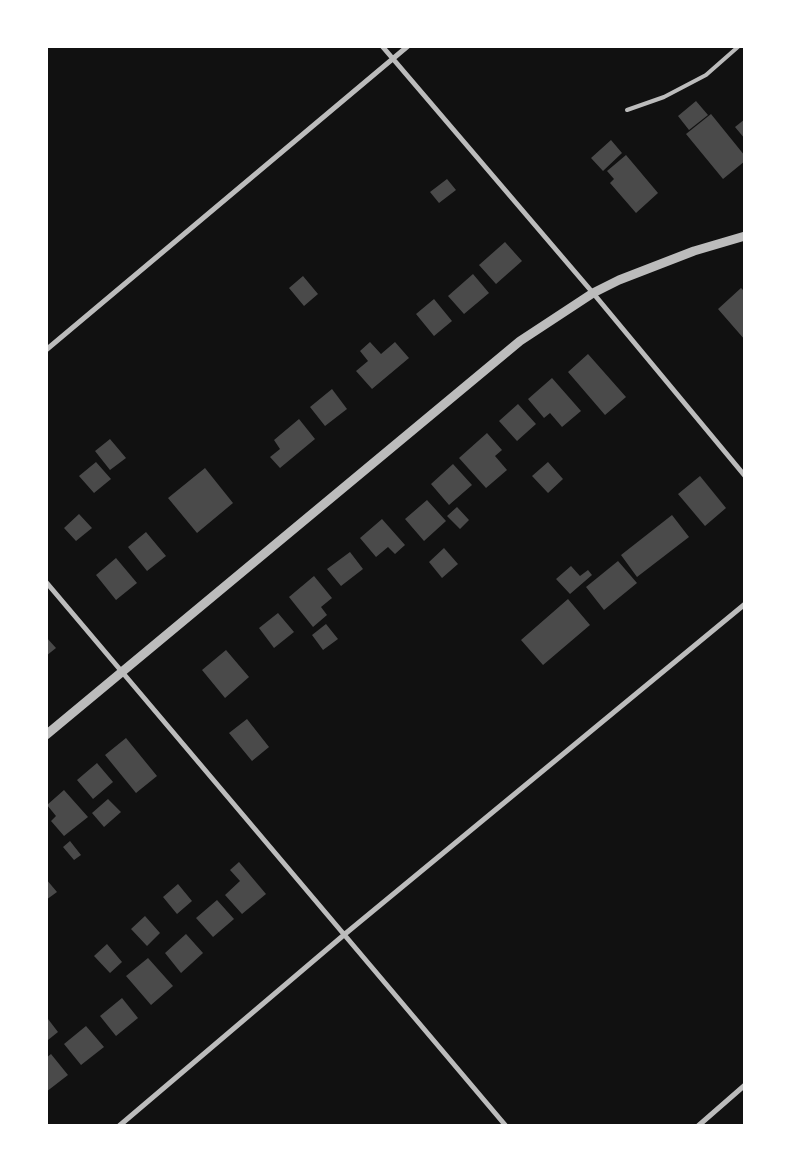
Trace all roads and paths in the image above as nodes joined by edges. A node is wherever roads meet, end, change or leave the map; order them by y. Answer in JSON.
{"nodes":[{"id":1,"x":382,"y":46,"type":"edge"},
{"id":2,"x":408,"y":46,"type":"edge"},
{"id":3,"x":739,"y":46,"type":"edge"},
{"id":4,"x":393,"y":59,"type":"junction"},
{"id":5,"x":626,"y":110,"type":"dead end"},
{"id":6,"x":745,"y":236,"type":"edge"},
{"id":7,"x":593,"y":293,"type":"junction"},
{"id":8,"x":46,"y":350,"type":"edge"},
{"id":9,"x":745,"y":476,"type":"edge"},
{"id":10,"x":46,"y":582,"type":"edge"},
{"id":11,"x":745,"y":604,"type":"edge"},
{"id":12,"x":122,"y":671,"type":"junction"},
{"id":13,"x":46,"y":735,"type":"edge"},
{"id":14,"x":345,"y":934,"type":"junction"},
{"id":15,"x":745,"y":1085,"type":"edge"},
{"id":16,"x":119,"y":1126,"type":"edge"},
{"id":17,"x":506,"y":1126,"type":"edge"},
{"id":18,"x":698,"y":1126,"type":"edge"}],
"edges":[{"from":1,"to":4,"type":"street"},
{"from":2,"to":4,"type":"street"},
{"from":3,"to":5,"type":"lane"},
{"from":4,"to":7,"type":"street"},
{"from":4,"to":8,"type":"street"},
{"from":6,"to":7,"type":"street"},
{"from":7,"to":9,"type":"street"},
{"from":7,"to":12,"type":"street"},
{"from":10,"to":12,"type":"street"},
{"from":11,"to":14,"type":"street"},
{"from":12,"to":13,"type":"street"},
{"from":12,"to":14,"type":"street"},
{"from":14,"to":16,"type":"street"},
{"from":14,"to":17,"type":"street"},
{"from":15,"to":18,"type":"street"}]}
